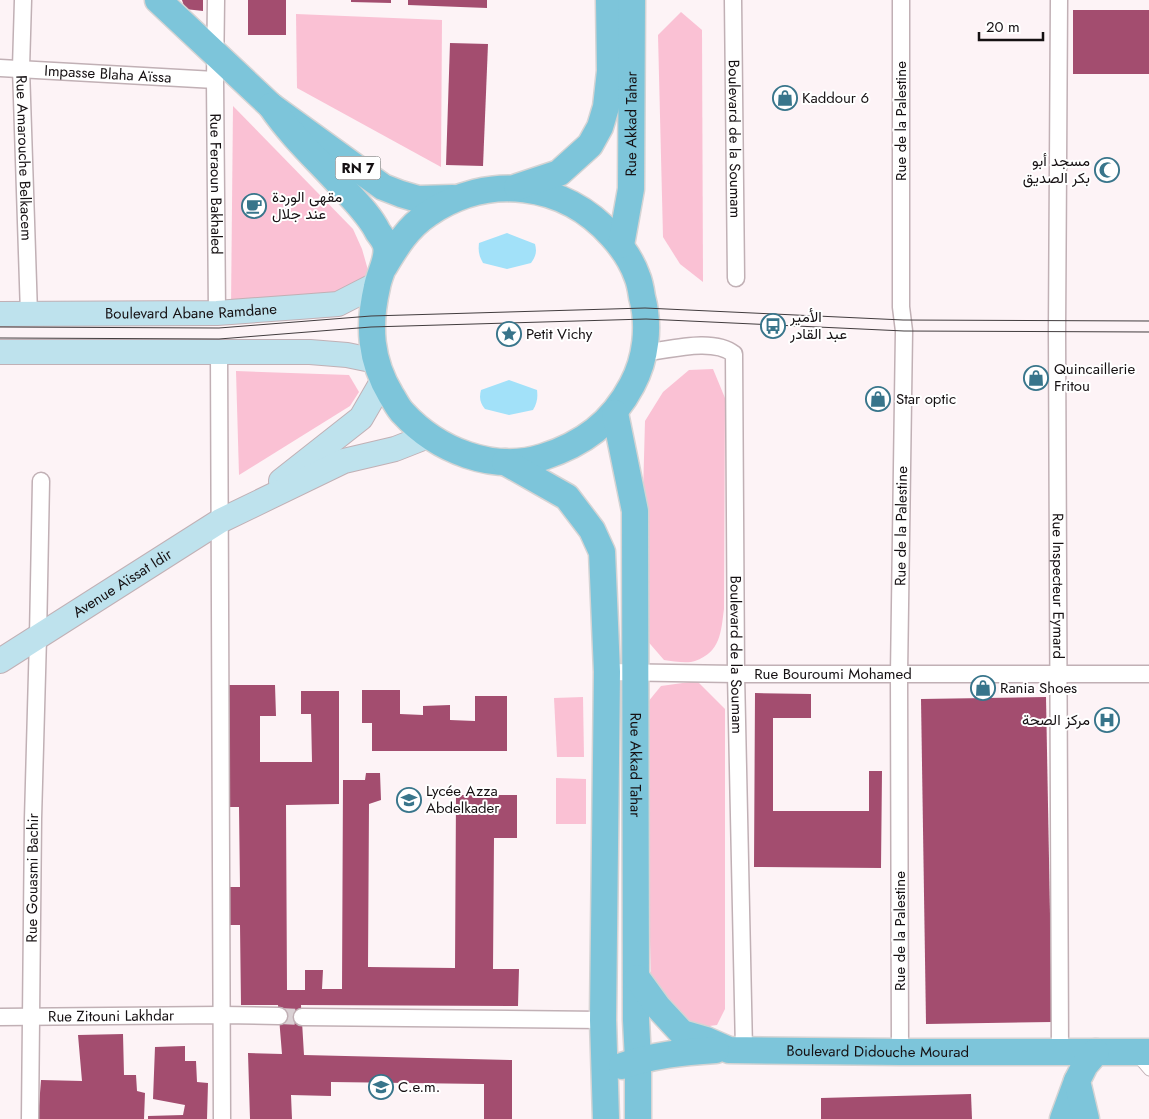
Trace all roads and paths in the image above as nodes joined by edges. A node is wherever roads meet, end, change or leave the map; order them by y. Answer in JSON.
{"nodes":[{"id":1,"x":23,"y":0,"type":"edge"},
{"id":2,"x":158,"y":0,"type":"edge"},
{"id":3,"x":216,"y":0,"type":"edge"},
{"id":4,"x":609,"y":0,"type":"edge"},
{"id":5,"x":632,"y":0,"type":"edge"},
{"id":6,"x":733,"y":0,"type":"edge"},
{"id":7,"x":901,"y":0,"type":"edge"},
{"id":8,"x":1059,"y":0,"type":"edge"},
{"id":9,"x":216,"y":67,"type":"junction"},
{"id":10,"x":0,"y":68,"type":"edge"},
{"id":11,"x":21,"y":68,"type":"junction"},
{"id":12,"x":271,"y":106,"type":"junction"},
{"id":13,"x":514,"y":188,"type":"junction"},
{"id":14,"x":456,"y":198,"type":"junction"},
{"id":15,"x":621,"y":245,"type":"junction"},
{"id":16,"x":380,"y":275,"type":"junction"},
{"id":17,"x":736,"y":278,"type":"dead end"},
{"id":18,"x":217,"y":313,"type":"junction"},
{"id":19,"x":0,"y":314,"type":"edge"},
{"id":20,"x":30,"y":314,"type":"junction"},
{"id":21,"x":0,"y":352,"type":"edge"},
{"id":22,"x":219,"y":352,"type":"junction"},
{"id":23,"x":643,"y":353,"type":"junction"},
{"id":24,"x":379,"y":371,"type":"junction"},
{"id":25,"x":615,"y":413,"type":"junction"},
{"id":26,"x":428,"y":436,"type":"junction"},
{"id":27,"x":505,"y":462,"type":"junction"},
{"id":28,"x":41,"y":482,"type":"dead end"},
{"id":29,"x":246,"y":508,"type":"junction"},
{"id":30,"x":220,"y":521,"type":"junction"},
{"id":31,"x":38,"y":637,"type":"junction"},
{"id":32,"x":0,"y":661,"type":"edge"},
{"id":33,"x":607,"y":672,"type":"junction"},
{"id":34,"x":636,"y":672,"type":"junction"},
{"id":35,"x":1059,"y":673,"type":"junction"},
{"id":36,"x":736,"y":674,"type":"junction"},
{"id":37,"x":899,"y":674,"type":"junction"},
{"id":38,"x":1149,"y":674,"type":"edge"},
{"id":39,"x":637,"y":978,"type":"junction"},
{"id":40,"x":222,"y":1014,"type":"junction"},
{"id":41,"x":279,"y":1016,"type":"tunnel mouth"},
{"id":42,"x":0,"y":1017,"type":"edge"},
{"id":43,"x":302,"y":1017,"type":"tunnel mouth"},
{"id":44,"x":31,"y":1018,"type":"junction"},
{"id":45,"x":603,"y":1020,"type":"junction"},
{"id":46,"x":636,"y":1020,"type":"junction"},
{"id":47,"x":682,"y":1033,"type":"junction"},
{"id":48,"x":737,"y":1050,"type":"junction"},
{"id":49,"x":900,"y":1052,"type":"junction"},
{"id":50,"x":1060,"y":1052,"type":"junction"},
{"id":51,"x":1096,"y":1052,"type":"junction"},
{"id":52,"x":1141,"y":1052,"type":"edge"},
{"id":53,"x":638,"y":1060,"type":"junction"},
{"id":54,"x":1149,"y":1071,"type":"edge"},
{"id":55,"x":606,"y":1073,"type":"junction"},
{"id":56,"x":1076,"y":1081,"type":"junction"},
{"id":57,"x":30,"y":1119,"type":"edge"},
{"id":58,"x":222,"y":1119,"type":"edge"},
{"id":59,"x":606,"y":1119,"type":"edge"},
{"id":60,"x":638,"y":1119,"type":"edge"},
{"id":61,"x":1063,"y":1119,"type":"edge"},
{"id":62,"x":1086,"y":1119,"type":"edge"}],
"edges":[{"from":1,"to":11,"type":"street","name":"Rue Amarouche Belkacem"},
{"from":2,"to":9,"type":"main road","number":"RN 7"},
{"from":3,"to":9,"type":"street","name":"Rue Feraoun Bakhaled"},
{"from":4,"to":13,"type":"main road","name":"Rue Akkad Tahar"},
{"from":5,"to":15,"type":"main road","name":"Rue Akkad Tahar"},
{"from":6,"to":17,"type":"street","name":"Boulevard de la Soumam"},
{"from":7,"to":37,"type":"street","name":"Rue de la Palestine"},
{"from":8,"to":35,"type":"street","name":"Rue Inspecteur Eymard"},
{"from":9,"to":11,"type":"street","name":"Impasse Blaha Aïssa"},
{"from":9,"to":12,"type":"main road","number":"RN 7"},
{"from":9,"to":18,"type":"street","name":"Rue Feraoun Bakhaled"},
{"from":10,"to":11,"type":"street","name":"Impasse Blaha Aïssa"},
{"from":11,"to":20,"type":"street","name":"Rue Amarouche Belkacem"},
{"from":12,"to":14,"type":"main road","number":"RN 7"},
{"from":12,"to":16,"type":"main road","number":"RN 7"},
{"from":13,"to":14,"type":"main road"},
{"from":13,"to":15,"type":"main road"},
{"from":14,"to":16,"type":"main road"},
{"from":15,"to":23,"type":"main road"},
{"from":16,"to":18,"type":"main road","name":"Boulevard Abane Ramdane"},
{"from":16,"to":24,"type":"main road"},
{"from":18,"to":20,"type":"main road","name":"Boulevard Abane Ramdane"},
{"from":19,"to":20,"type":"main road","name":"Boulevard Abane Ramdane"},
{"from":21,"to":22,"type":"main road"},
{"from":22,"to":24,"type":"main road"},
{"from":22,"to":30,"type":"street"},
{"from":23,"to":25,"type":"main road"},
{"from":23,"to":36,"type":"street","name":"Boulevard de la Soumam"},
{"from":24,"to":26,"type":"main road"},
{"from":24,"to":29,"type":"main road"},
{"from":25,"to":27,"type":"main road"},
{"from":25,"to":34,"type":"main road","name":"Rue Akkad Tahar"},
{"from":26,"to":27,"type":"main road"},
{"from":26,"to":29,"type":"main road"},
{"from":27,"to":33,"type":"main road","name":"Rue Akkad Tahar"},
{"from":28,"to":31,"type":"street","name":"Rue Gouasmi Bachir"},
{"from":29,"to":30,"type":"main road","name":"Avenue Aïssat Idir"},
{"from":30,"to":31,"type":"main road","name":"Avenue Aïssat Idir"},
{"from":30,"to":40,"type":"street"},
{"from":31,"to":32,"type":"main road","name":"Avenue Aïssat Idir"},
{"from":31,"to":44,"type":"street","name":"Rue Gouasmi Bachir"},
{"from":33,"to":34,"type":"street","name":"Rue Bouroumi Mohamed"},
{"from":33,"to":45,"type":"main road","name":"Rue Akkad Tahar"},
{"from":34,"to":36,"type":"street","name":"Rue Bouroumi Mohamed"},
{"from":34,"to":39,"type":"main road","name":"Rue Akkad Tahar"},
{"from":35,"to":37,"type":"street","name":"Rue Bouroumi Mohamed"},
{"from":35,"to":38,"type":"street","name":"Rue Bouroumi Mohamed"},
{"from":35,"to":50,"type":"street","name":"Rue Inspecteur Eymard"},
{"from":36,"to":37,"type":"street","name":"Rue Bouroumi Mohamed"},
{"from":36,"to":48,"type":"street","name":"Boulevard de la Soumam"},
{"from":37,"to":49,"type":"street","name":"Rue de la Palestine"},
{"from":39,"to":46,"type":"main road","name":"Rue Akkad Tahar"},
{"from":39,"to":47,"type":"main road"},
{"from":40,"to":41,"type":"street","name":"Rue Zitouni Lakhdar"},
{"from":40,"to":44,"type":"street","name":"Rue Zitouni Lakhdar"},
{"from":40,"to":58,"type":"street"},
{"from":42,"to":44,"type":"street","name":"Rue Zitouni Lakhdar"},
{"from":43,"to":45,"type":"street"},
{"from":44,"to":57,"type":"street","name":"Rue Gouasmi Bachir"},
{"from":45,"to":46,"type":"main road","name":"Boulevard Didouche Mourad"},
{"from":45,"to":55,"type":"main road","name":"Rue Akkad Tahar"},
{"from":46,"to":47,"type":"main road","name":"Boulevard Didouche Mourad"},
{"from":46,"to":53,"type":"main road","name":"Rue Akkad Tahar"},
{"from":47,"to":48,"type":"main road","name":"Boulevard Didouche Mourad"},
{"from":48,"to":49,"type":"main road","name":"Boulevard Didouche Mourad"},
{"from":48,"to":53,"type":"main road"},
{"from":49,"to":50,"type":"main road","name":"Boulevard Didouche Mourad"},
{"from":50,"to":51,"type":"main road","name":"Boulevard Didouche Mourad"},
{"from":51,"to":52,"type":"main road","name":"Boulevard Didouche Mourad"},
{"from":51,"to":56,"type":"main road"},
{"from":52,"to":54,"type":"lane"},
{"from":53,"to":55,"type":"main road"},
{"from":53,"to":60,"type":"main road","name":"Rue Akkad Tahar"},
{"from":55,"to":59,"type":"main road","name":"Rue Akkad Tahar"},
{"from":56,"to":61,"type":"main road"},
{"from":56,"to":62,"type":"main road"}]}
